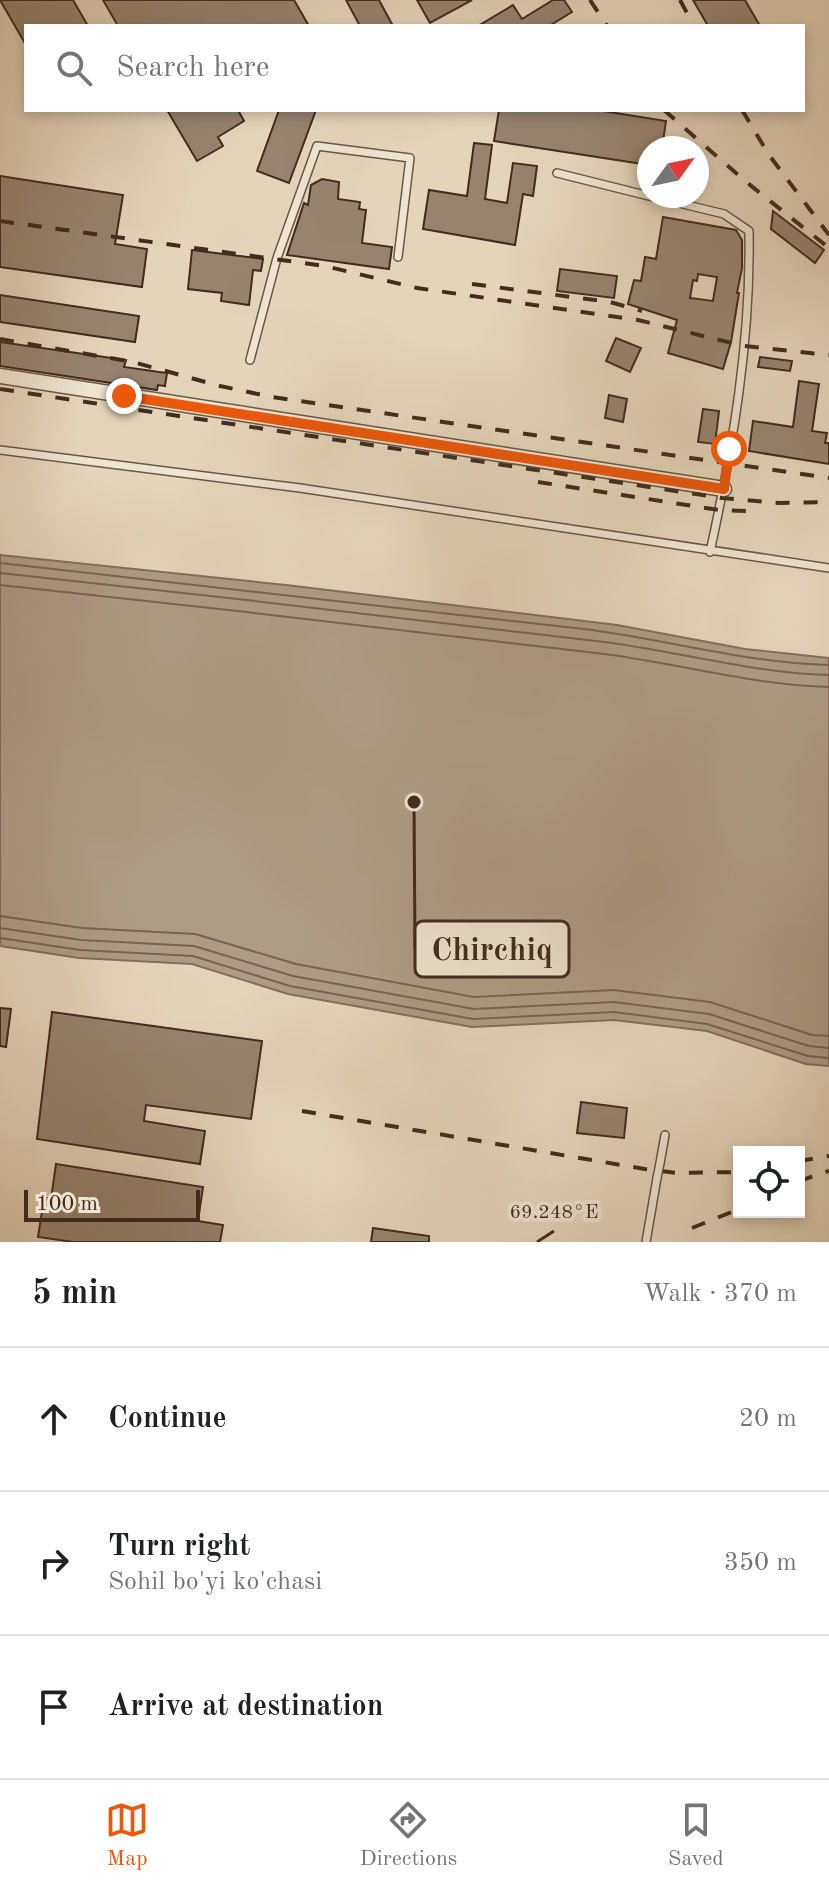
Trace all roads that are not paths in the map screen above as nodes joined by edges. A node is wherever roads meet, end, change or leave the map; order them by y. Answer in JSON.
{"nodes":[{"id":1,"x":557,"y":173,"type":"dead end"},
{"id":2,"x":637,"y":193,"type":"edge"},
{"id":3,"x":699,"y":208,"type":"edge"},
{"id":4,"x":398,"y":257,"type":"dead end"},
{"id":5,"x":250,"y":360,"type":"dead end"},
{"id":6,"x":0,"y":376,"type":"edge"},
{"id":7,"x":0,"y":450,"type":"edge"},
{"id":8,"x":724,"y":489,"type":"junction"},
{"id":9,"x":710,"y":552,"type":"junction"},
{"id":10,"x":829,"y":568,"type":"edge"},
{"id":11,"x":665,"y":1135,"type":"dead end"},
{"id":12,"x":646,"y":1242,"type":"edge"}],
"edges":[{"from":1,"to":2,"type":"lane"},
{"from":3,"to":8,"type":"lane"},
{"from":4,"to":5,"type":"lane"},
{"from":6,"to":8,"type":"street"},
{"from":7,"to":9,"type":"lane"},
{"from":8,"to":9,"type":"lane"},
{"from":9,"to":10,"type":"lane"},
{"from":11,"to":12,"type":"lane","bridge":true}]}
